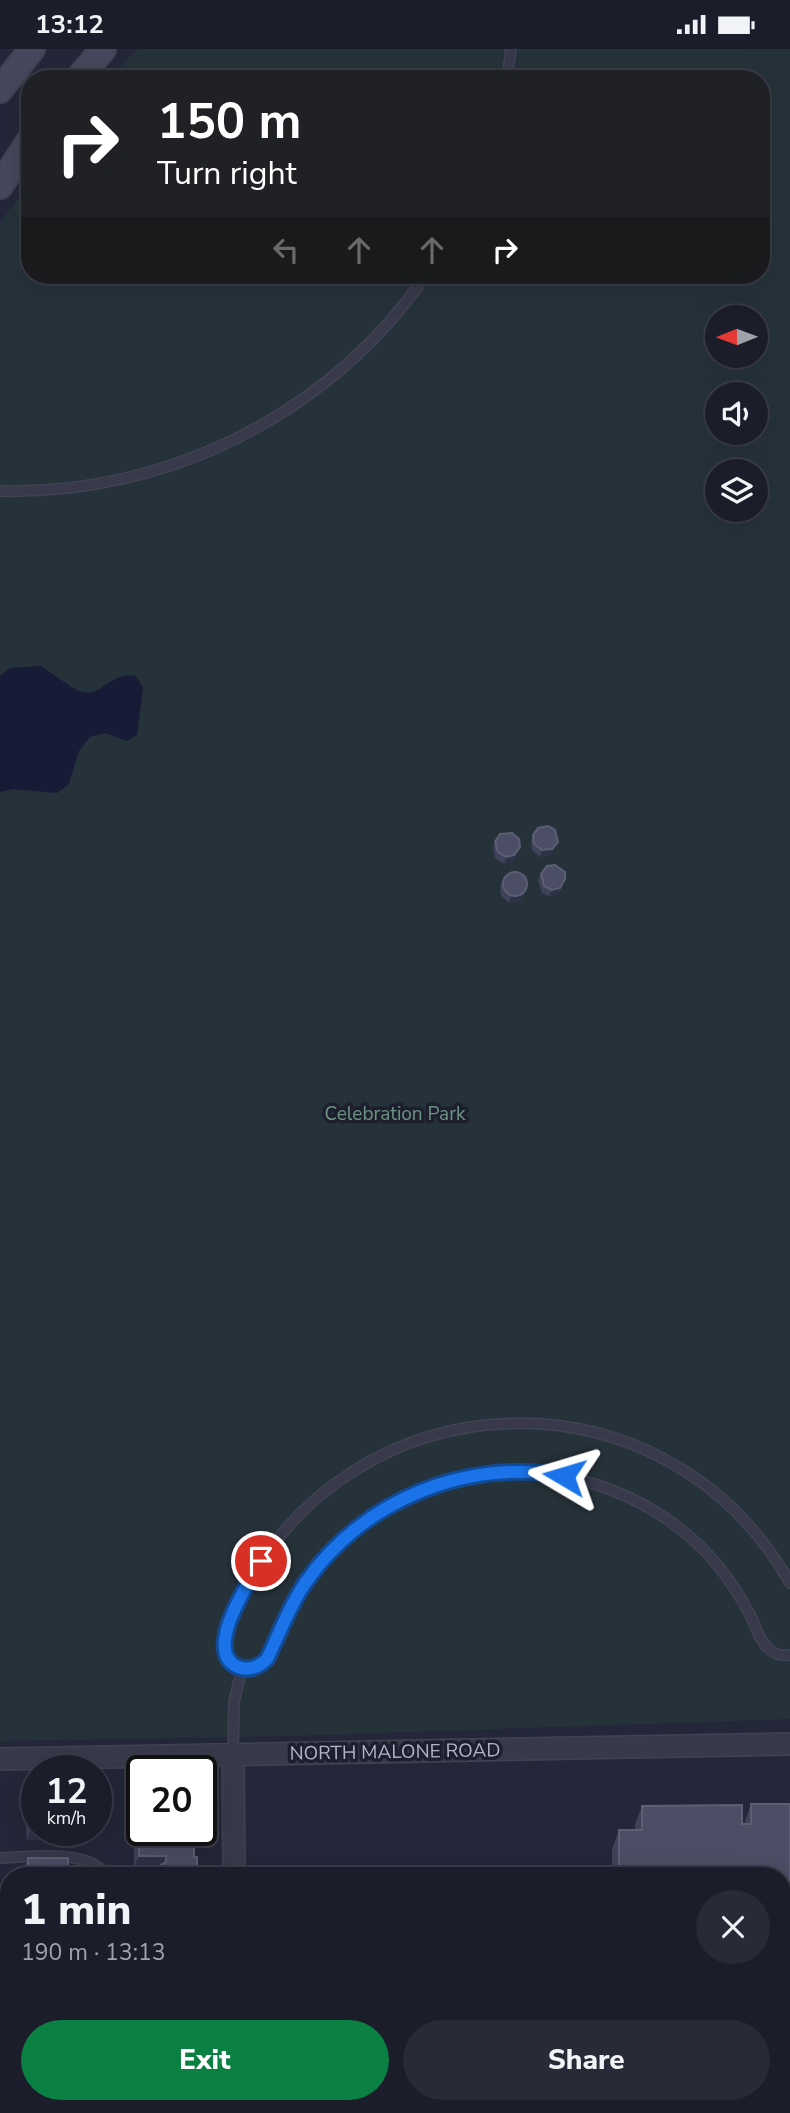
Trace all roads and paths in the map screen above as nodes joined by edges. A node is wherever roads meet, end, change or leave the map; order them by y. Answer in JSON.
{"nodes":[{"id":1,"x":32,"y":49,"type":"edge"},
{"id":2,"x":103,"y":49,"type":"edge"},
{"id":3,"x":511,"y":49,"type":"edge"},
{"id":4,"x":86,"y":70,"type":"edge"},
{"id":5,"x":508,"y":70,"type":"edge"},
{"id":6,"x":0,"y":90,"type":"edge"},
{"id":7,"x":21,"y":154,"type":"edge"},
{"id":8,"x":0,"y":186,"type":"edge"},
{"id":9,"x":419,"y":284,"type":"edge"},
{"id":10,"x":0,"y":491,"type":"edge"},
{"id":11,"x":790,"y":1583,"type":"edge"},
{"id":12,"x":790,"y":1655,"type":"edge"},
{"id":13,"x":242,"y":1668,"type":"junction"},
{"id":14,"x":790,"y":1744,"type":"edge"},
{"id":15,"x":233,"y":1755,"type":"junction"},
{"id":16,"x":0,"y":1759,"type":"edge"},
{"id":17,"x":0,"y":1859,"type":"edge"},
{"id":18,"x":98,"y":1867,"type":"edge"},
{"id":19,"x":234,"y":1867,"type":"edge"}],
"edges":[{"from":1,"to":6,"type":"main road"},
{"from":2,"to":4,"type":"main road"},
{"from":3,"to":5,"type":"lane"},
{"from":7,"to":8,"type":"main road"},
{"from":9,"to":10,"type":"lane"},
{"from":11,"to":13,"type":"lane"},
{"from":12,"to":13,"type":"lane"},
{"from":13,"to":15,"type":"lane"},
{"from":14,"to":15,"type":"street","name":"NORTH MALONE ROAD"},
{"from":15,"to":16,"type":"street","name":"NORTH MALONE ROAD"},
{"from":15,"to":19,"type":"street"},
{"from":17,"to":18,"type":"lane"}]}
